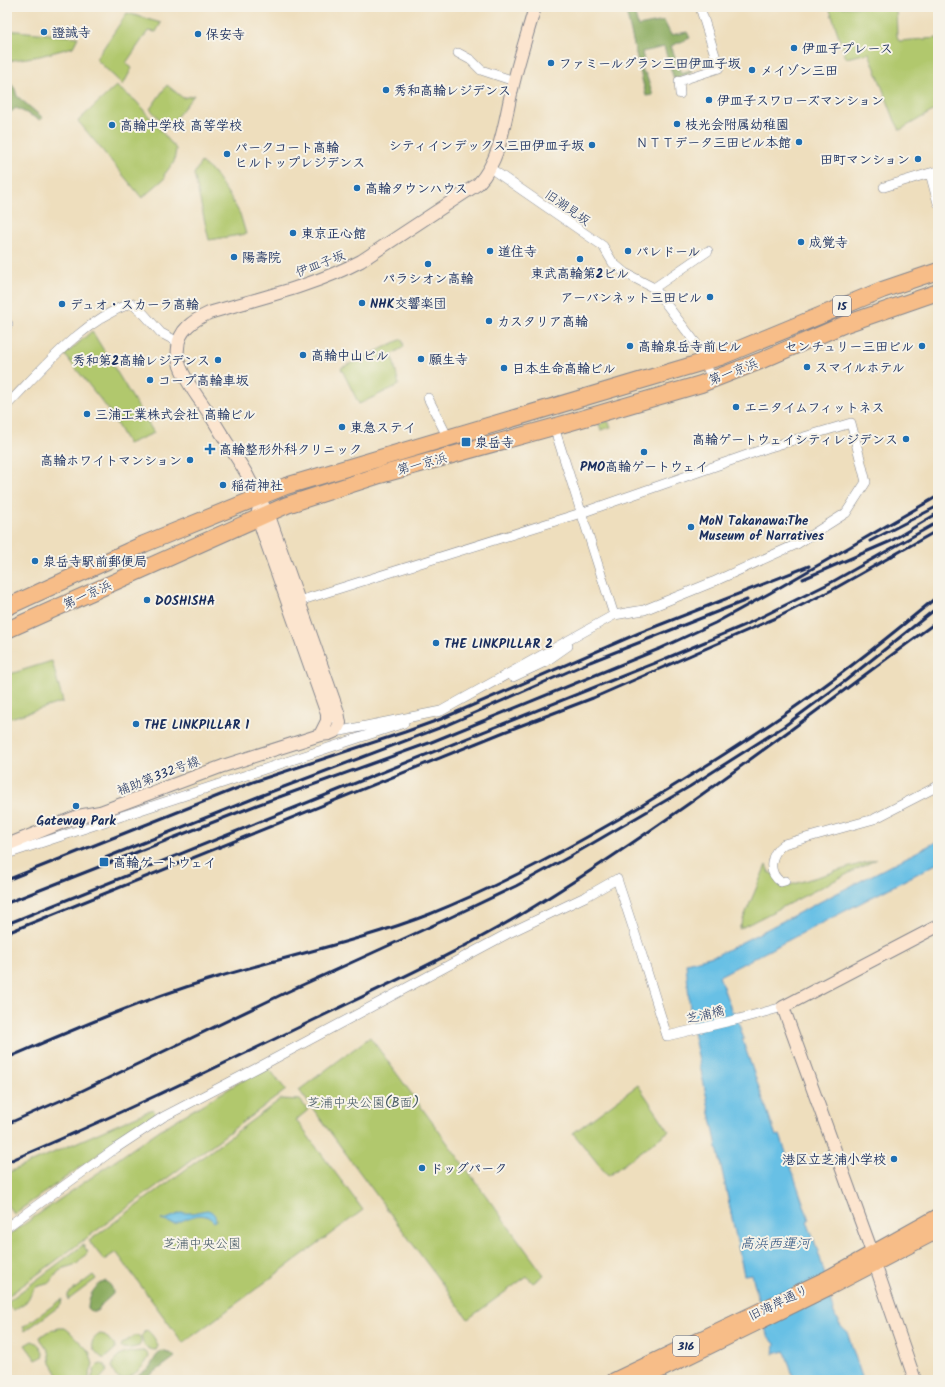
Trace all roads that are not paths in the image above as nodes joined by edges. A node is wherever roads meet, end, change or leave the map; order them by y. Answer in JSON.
{"nodes":[{"id":1,"x":535,"y":7,"type":"edge"},
{"id":2,"x":700,"y":7,"type":"edge"},
{"id":3,"x":458,"y":53,"type":"dead end"},
{"id":4,"x":514,"y":81,"type":"junction"},
{"id":5,"x":680,"y":94,"type":"dead end"},
{"id":6,"x":490,"y":168,"type":"junction"},
{"id":7,"x":934,"y":172,"type":"edge"},
{"id":8,"x":884,"y":186,"type":"dead end"},
{"id":9,"x":938,"y":203,"type":"edge"},
{"id":10,"x":708,"y":251,"type":"dead end"},
{"id":11,"x":938,"y":271,"type":"edge"},
{"id":12,"x":654,"y":288,"type":"junction"},
{"id":13,"x":938,"y":292,"type":"edge"},
{"id":14,"x":178,"y":342,"type":"junction"},
{"id":15,"x":748,"y":346,"type":"junction"},
{"id":16,"x":706,"y":361,"type":"junction"},
{"id":17,"x":760,"y":361,"type":"junction"},
{"id":18,"x":664,"y":373,"type":"junction"},
{"id":19,"x":712,"y":380,"type":"junction"},
{"id":20,"x":670,"y":393,"type":"junction"},
{"id":21,"x":428,"y":398,"type":"dead end"},
{"id":22,"x":7,"y":404,"type":"edge"},
{"id":23,"x":554,"y":427,"type":"junction"},
{"id":24,"x":448,"y":438,"type":"junction"},
{"id":25,"x":257,"y":497,"type":"junction"},
{"id":26,"x":581,"y":513,"type":"junction"},
{"id":27,"x":263,"y":515,"type":"junction"},
{"id":28,"x":7,"y":607,"type":"edge"},
{"id":29,"x":614,"y":615,"type":"junction"},
{"id":30,"x":7,"y":630,"type":"edge"},
{"id":31,"x":441,"y":711,"type":"junction"},
{"id":32,"x":938,"y":786,"type":"edge"},
{"id":33,"x":7,"y":845,"type":"edge"},
{"id":34,"x":7,"y":854,"type":"edge"},
{"id":35,"x":785,"y":881,"type":"dead end"},
{"id":36,"x":938,"y":926,"type":"edge"},
{"id":37,"x":783,"y":1007,"type":"junction"},
{"id":38,"x":938,"y":1216,"type":"edge"},
{"id":39,"x":7,"y":1227,"type":"edge"},
{"id":40,"x":938,"y":1231,"type":"edge"},
{"id":41,"x":873,"y":1258,"type":"junction"},
{"id":42,"x":760,"y":1316,"type":"junction"},
{"id":43,"x":614,"y":1380,"type":"edge"},
{"id":44,"x":641,"y":1380,"type":"edge"},
{"id":45,"x":915,"y":1380,"type":"edge"}],
"edges":[{"from":1,"to":4,"type":"street","name":"伊皿子坂"},
{"from":2,"to":5,"type":"street"},
{"from":3,"to":4,"type":"street"},
{"from":4,"to":6,"type":"street","name":"伊皿子坂"},
{"from":6,"to":12,"type":"street","name":"旧潮見坂"},
{"from":6,"to":14,"type":"street","name":"伊皿子坂"},
{"from":7,"to":8,"type":"street"},
{"from":7,"to":9,"type":"street"},
{"from":10,"to":12,"type":"street"},
{"from":11,"to":15,"type":"highway","name":"第一京浜","number":"15"},
{"from":12,"to":16,"type":"street"},
{"from":13,"to":17,"type":"highway","name":"第一京浜","number":"15"},
{"from":14,"to":22,"type":"street"},
{"from":14,"to":25,"type":"street"},
{"from":15,"to":16,"type":"highway","name":"第一京浜","number":"15"},
{"from":15,"to":17,"type":"highway"},
{"from":16,"to":18,"type":"highway","name":"第一京浜","number":"15"},
{"from":16,"to":19,"type":"street"},
{"from":17,"to":19,"type":"highway","name":"第一京浜","number":"15"},
{"from":18,"to":20,"type":"highway"},
{"from":18,"to":24,"type":"highway","name":"第一京浜","number":"15"},
{"from":19,"to":20,"type":"highway","name":"第一京浜","number":"15"},
{"from":20,"to":23,"type":"highway","name":"第一京浜","number":"15"},
{"from":21,"to":24,"type":"street"},
{"from":23,"to":26,"type":"street"},
{"from":23,"to":27,"type":"highway","name":"第一京浜","number":"15"},
{"from":24,"to":25,"type":"highway","name":"第一京浜","number":"15"},
{"from":25,"to":27,"type":"street","name":"補助第332号線"},
{"from":25,"to":28,"type":"highway","name":"第一京浜","number":"15"},
{"from":26,"to":27,"type":"street"},
{"from":26,"to":29,"type":"street"},
{"from":26,"to":29,"type":"street"},
{"from":27,"to":30,"type":"highway","name":"第一京浜","number":"15"},
{"from":27,"to":31,"type":"street"},
{"from":27,"to":33,"type":"street","name":"補助第332号線"},
{"from":29,"to":31,"type":"street"},
{"from":31,"to":34,"type":"street"},
{"from":32,"to":35,"type":"street"},
{"from":36,"to":37,"type":"street"},
{"from":37,"to":39,"type":"street","name":"芝浦橋"},
{"from":37,"to":41,"type":"street"},
{"from":38,"to":41,"type":"main road","name":"旧海岸通り","number":"316"},
{"from":40,"to":41,"type":"main road","name":"旧海岸通り","number":"316"},
{"from":41,"to":42,"type":"main road","name":"旧海岸通り","number":"316"},
{"from":41,"to":45,"type":"street"},
{"from":42,"to":43,"type":"main road","name":"旧海岸通り","number":"316"},
{"from":42,"to":44,"type":"main road","name":"旧海岸通り","number":"316"}]}
